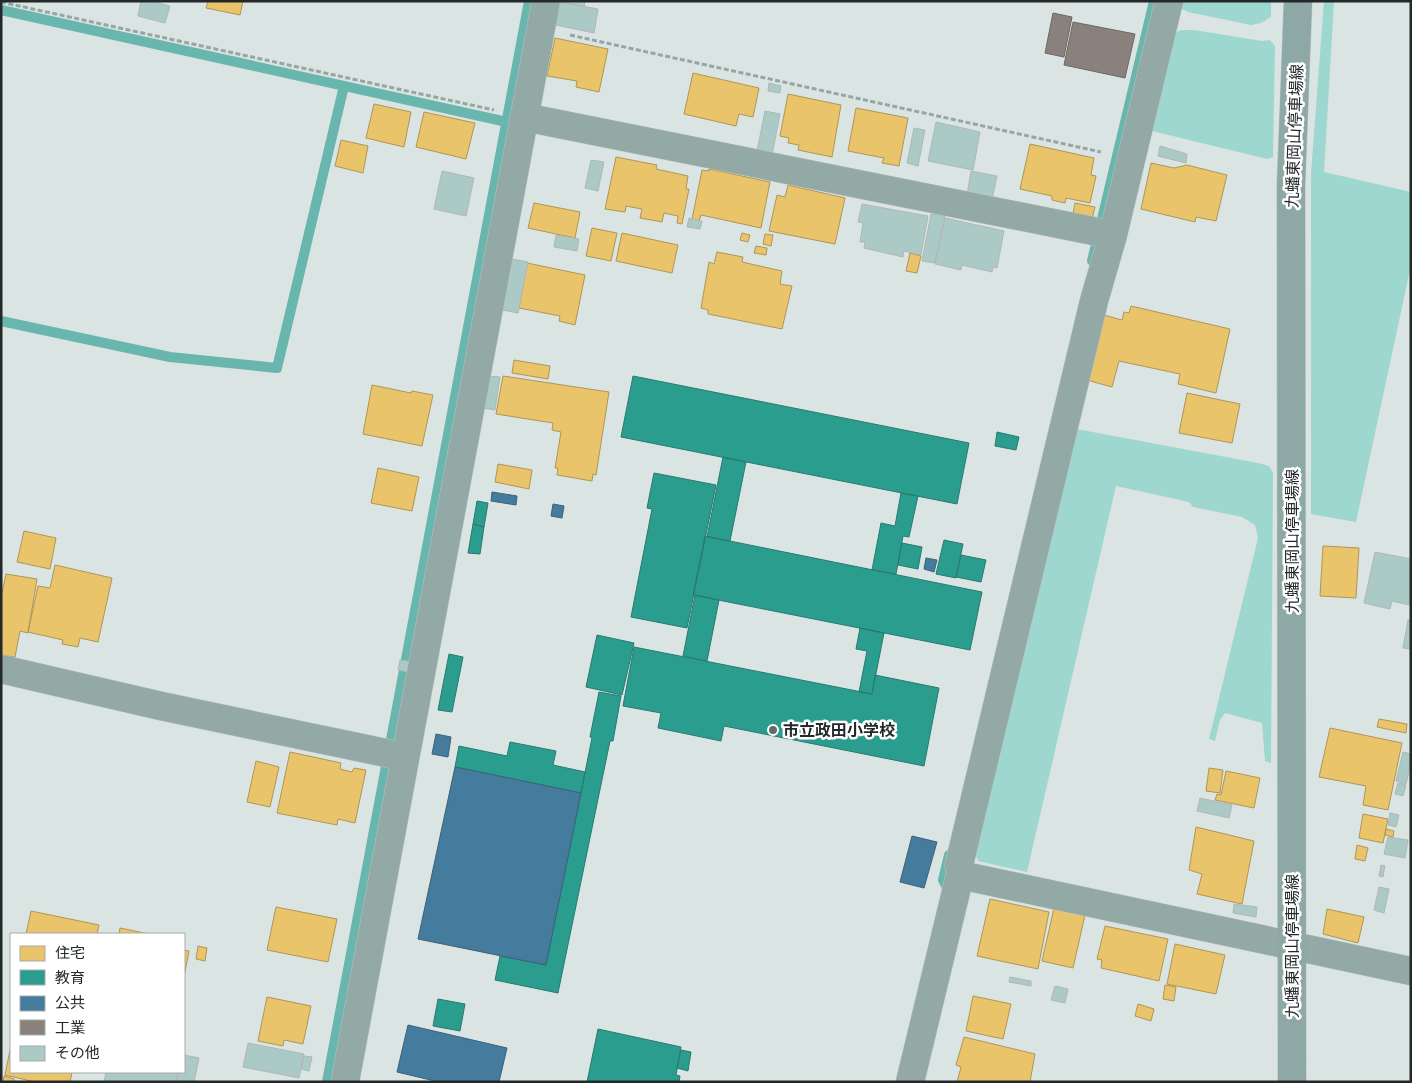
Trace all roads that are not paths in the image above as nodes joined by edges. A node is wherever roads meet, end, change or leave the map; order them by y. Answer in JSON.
{"nodes":[{"id":1,"x":546,"y":1,"type":"edge"},
{"id":2,"x":1169,"y":1,"type":"edge"},
{"id":3,"x":1298,"y":1,"type":"edge"},
{"id":4,"x":511,"y":114,"type":"junction"},
{"id":5,"x":1103,"y":233,"type":"junction"},
{"id":6,"x":1,"y":669,"type":"edge"},
{"id":7,"x":394,"y":755,"type":"junction"},
{"id":8,"x":960,"y":875,"type":"junction"},
{"id":9,"x":1292,"y":944,"type":"junction"},
{"id":10,"x":1411,"y":970,"type":"edge"},
{"id":11,"x":345,"y":1082,"type":"edge"},
{"id":12,"x":910,"y":1082,"type":"edge"},
{"id":13,"x":1292,"y":1082,"type":"edge"}],
"edges":[{"from":1,"to":4,"type":"street"},
{"from":2,"to":5,"type":"street"},
{"from":3,"to":9,"type":"main road","name":"九蟠東岡山停車場線"},
{"from":4,"to":5,"type":"street"},
{"from":4,"to":7,"type":"street"},
{"from":5,"to":8,"type":"street"},
{"from":6,"to":7,"type":"street"},
{"from":7,"to":11,"type":"street"},
{"from":8,"to":9,"type":"street"},
{"from":8,"to":12,"type":"street"},
{"from":9,"to":10,"type":"street"},
{"from":9,"to":13,"type":"main road","name":"九蟠東岡山停車場線"}]}
